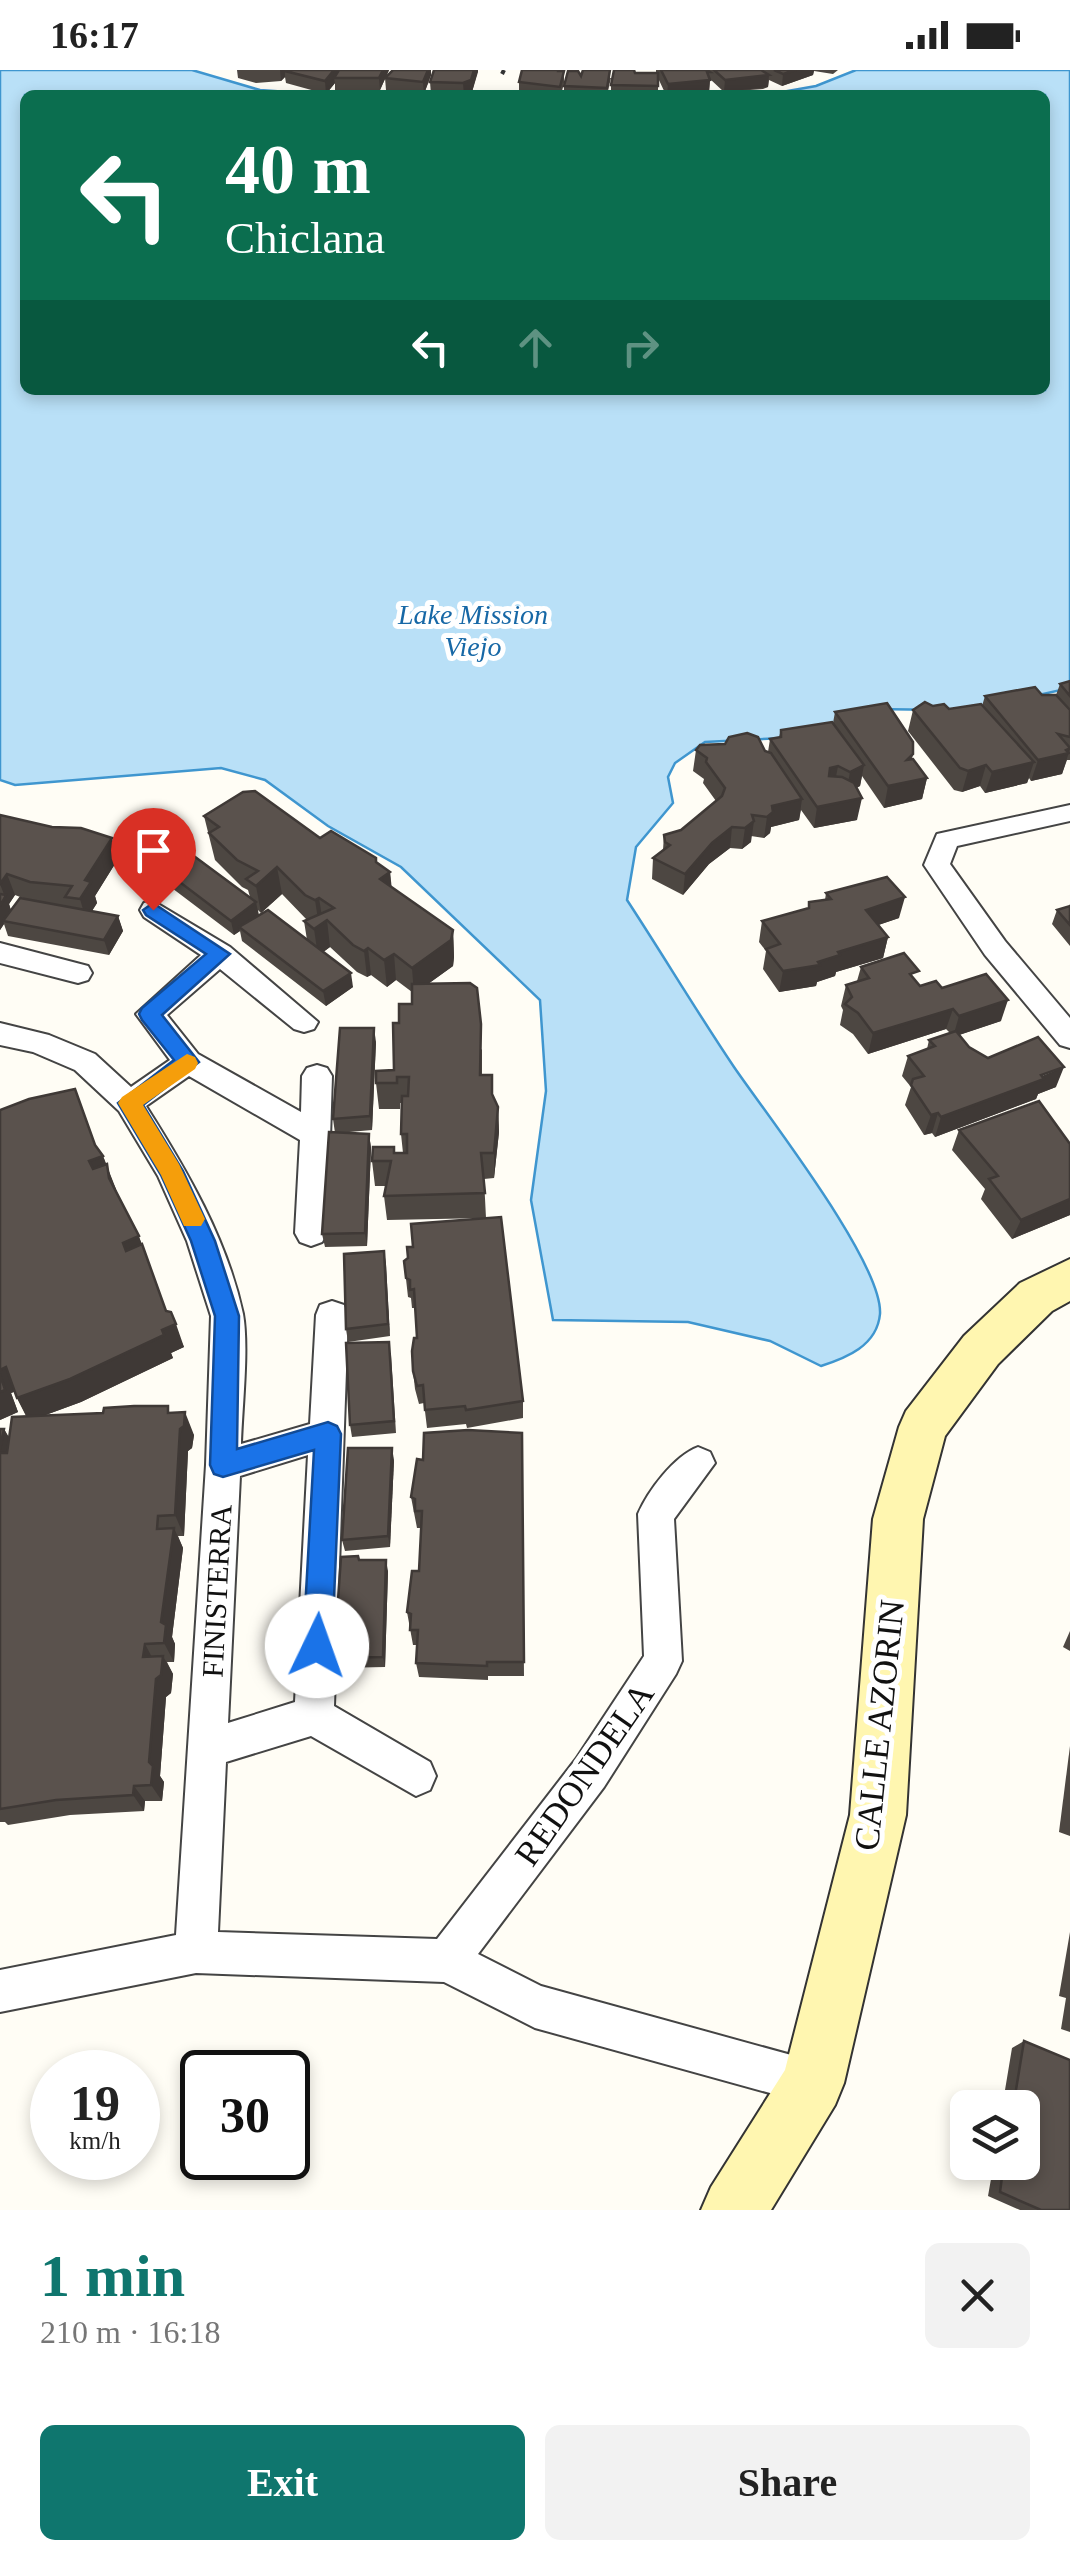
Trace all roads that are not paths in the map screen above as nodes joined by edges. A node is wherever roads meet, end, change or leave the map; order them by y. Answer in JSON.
{"nodes":[{"id":1,"x":1070,"y":813,"type":"edge"},
{"id":2,"x":153,"y":910,"type":"dead end"},
{"id":3,"x":220,"y":954,"type":"junction"},
{"id":4,"x":2,"y":955,"type":"edge"},
{"id":5,"x":78,"y":973,"type":"dead end"},
{"id":6,"x":304,"y":1022,"type":"dead end"},
{"id":7,"x":1068,"y":1033,"type":"edge"},
{"id":8,"x":0,"y":1034,"type":"edge"},
{"id":9,"x":188,"y":1062,"type":"junction"},
{"id":10,"x":316,"y":1076,"type":"dead end"},
{"id":11,"x":130,"y":1103,"type":"junction"},
{"id":12,"x":317,"y":1136,"type":"junction"},
{"id":13,"x":311,"y":1233,"type":"dead end"},
{"id":14,"x":1070,"y":1278,"type":"edge"},
{"id":15,"x":332,"y":1314,"type":"dead end"},
{"id":16,"x":328,"y":1434,"type":"junction"},
{"id":17,"x":698,"y":1463,"type":"dead end"},
{"id":18,"x":223,"y":1465,"type":"junction"},
{"id":19,"x":314,"y":1716,"type":"junction"},
{"id":20,"x":209,"y":1748,"type":"junction"},
{"id":21,"x":416,"y":1776,"type":"dead end"},
{"id":22,"x":196,"y":1952,"type":"junction"},
{"id":23,"x":447,"y":1962,"type":"junction"},
{"id":24,"x":0,"y":1991,"type":"edge"},
{"id":25,"x":813,"y":2083,"type":"junction"},
{"id":26,"x":734,"y":2210,"type":"edge"}],
"edges":[{"from":1,"to":7,"type":"street"},
{"from":2,"to":3,"type":"street"},
{"from":3,"to":6,"type":"street"},
{"from":3,"to":9,"type":"street"},
{"from":4,"to":5,"type":"street"},
{"from":8,"to":11,"type":"street","name":"FINISTERRA"},
{"from":9,"to":11,"type":"street"},
{"from":9,"to":12,"type":"street"},
{"from":10,"to":12,"type":"street"},
{"from":11,"to":18,"type":"street","name":"FINISTERRA"},
{"from":12,"to":13,"type":"street"},
{"from":14,"to":25,"type":"street","name":"CALLE AZORIN"},
{"from":15,"to":16,"type":"street"},
{"from":16,"to":18,"type":"street"},
{"from":16,"to":19,"type":"street"},
{"from":17,"to":23,"type":"street","name":"REDONDELA"},
{"from":18,"to":20,"type":"street","name":"FINISTERRA"},
{"from":19,"to":20,"type":"street"},
{"from":19,"to":21,"type":"street"},
{"from":20,"to":22,"type":"street","name":"FINISTERRA"},
{"from":22,"to":23,"type":"street"},
{"from":22,"to":24,"type":"street"},
{"from":23,"to":25,"type":"street"},
{"from":25,"to":26,"type":"street","name":"CALLE AZORIN"}]}
